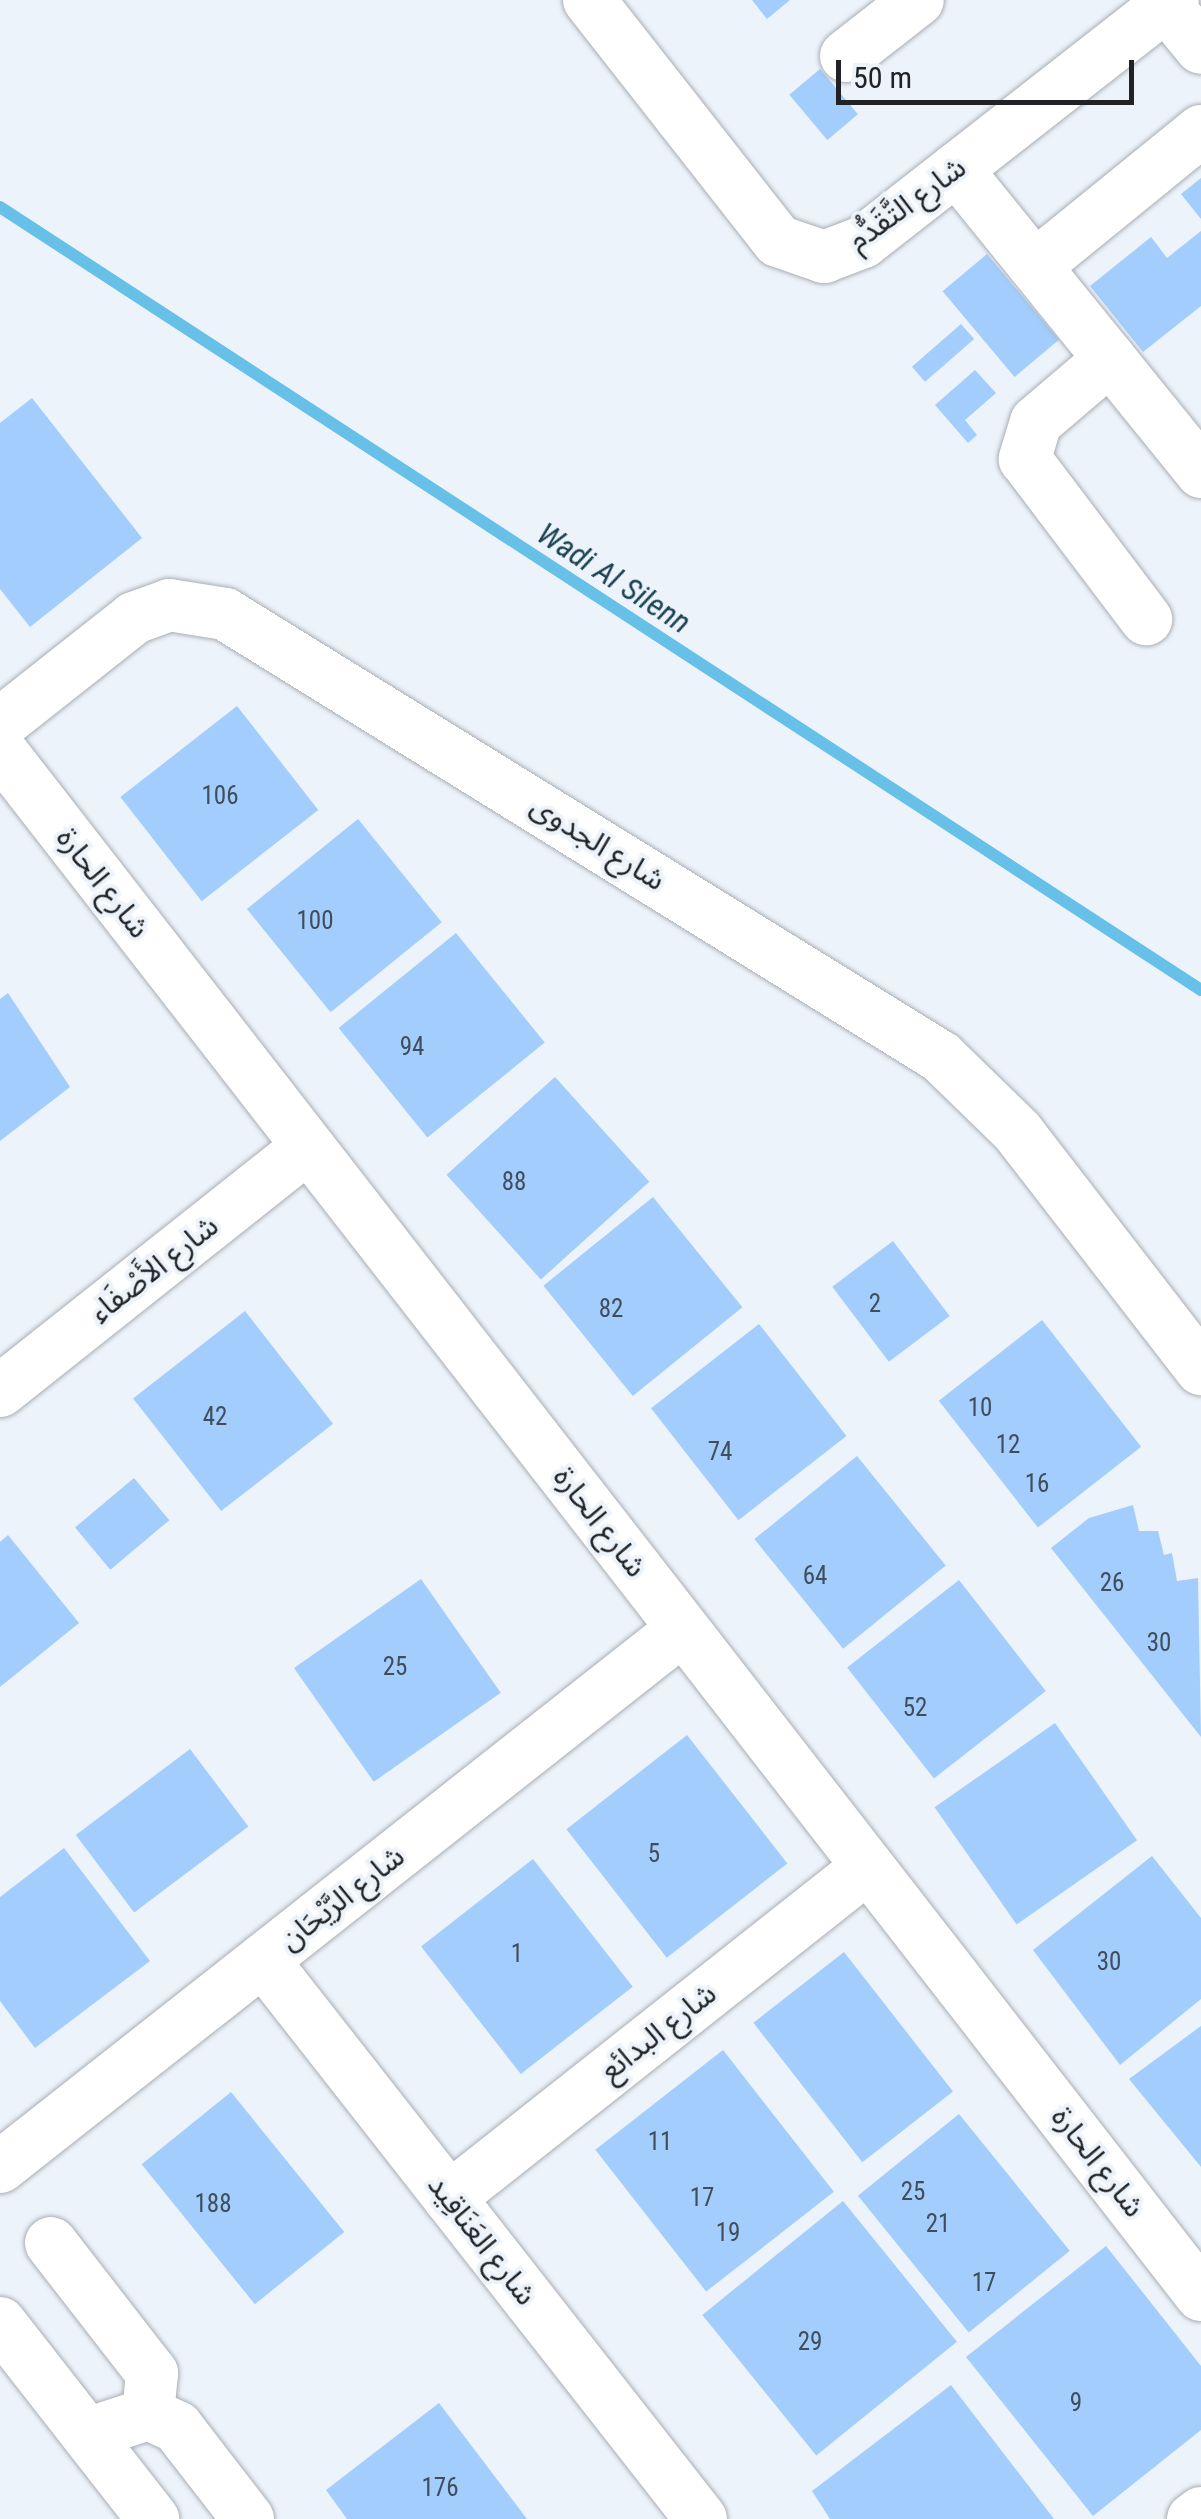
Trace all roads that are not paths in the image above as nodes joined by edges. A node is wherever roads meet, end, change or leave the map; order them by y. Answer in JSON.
{"nodes":[{"id":1,"x":588,"y":0,"type":"edge"},
{"id":2,"x":918,"y":0,"type":"edge"},
{"id":3,"x":1170,"y":3,"type":"edge"},
{"id":4,"x":1201,"y":48,"type":"edge"},
{"id":5,"x":846,"y":56,"type":"dead end"},
{"id":6,"x":1201,"y":130,"type":"edge"},
{"id":7,"x":956,"y":169,"type":"junction"},
{"id":8,"x":1035,"y":266,"type":"junction"},
{"id":9,"x":1110,"y":359,"type":"junction"},
{"id":10,"x":1201,"y":472,"type":"edge"},
{"id":11,"x":1146,"y":619,"type":"dead end"},
{"id":12,"x":0,"y":724,"type":"edge"},
{"id":13,"x":0,"y":750,"type":"edge"},
{"id":14,"x":308,"y":1147,"type":"junction"},
{"id":15,"x":1201,"y":1369,"type":"edge"},
{"id":16,"x":0,"y":1391,"type":"edge"},
{"id":17,"x":684,"y":1630,"type":"junction"},
{"id":18,"x":868,"y":1867,"type":"junction"},
{"id":19,"x":263,"y":1960,"type":"junction"},
{"id":20,"x":0,"y":2166,"type":"edge"},
{"id":21,"x":449,"y":2198,"type":"junction"},
{"id":22,"x":51,"y":2243,"type":"dead end"},
{"id":23,"x":1201,"y":2295,"type":"edge"},
{"id":24,"x":0,"y":2323,"type":"edge"},
{"id":25,"x":148,"y":2414,"type":"junction"},
{"id":26,"x":86,"y":2434,"type":"junction"},
{"id":27,"x":1201,"y":2513,"type":"edge"},
{"id":28,"x":153,"y":2519,"type":"edge"},
{"id":29,"x":248,"y":2519,"type":"edge"},
{"id":30,"x":701,"y":2519,"type":"edge"},
{"id":31,"x":1193,"y":2519,"type":"edge"}],
"edges":[{"from":1,"to":7,"type":"street","name":"شارع التَّقَدُّم"},
{"from":2,"to":5,"type":"street"},
{"from":3,"to":4,"type":"street"},
{"from":3,"to":7,"type":"street","name":"شارع التَّقَدُّم"},
{"from":6,"to":8,"type":"street"},
{"from":7,"to":8,"type":"street"},
{"from":8,"to":9,"type":"street"},
{"from":9,"to":10,"type":"street"},
{"from":9,"to":11,"type":"street"},
{"from":12,"to":15,"type":"street","name":"شارع الجدوى"},
{"from":13,"to":14,"type":"street","name":"شارع الحارة"},
{"from":14,"to":16,"type":"street","name":"شارع الأَصْفَاء"},
{"from":14,"to":17,"type":"street","name":"شارع الحارة"},
{"from":17,"to":18,"type":"street","name":"شارع الحارة"},
{"from":17,"to":19,"type":"street","name":"شارع الرَّيْحَان"},
{"from":18,"to":21,"type":"street","name":"شارع البدائع"},
{"from":18,"to":23,"type":"street","name":"شارع الحارة"},
{"from":19,"to":20,"type":"street","name":"شارع الرَّيْحَان"},
{"from":19,"to":21,"type":"street","name":"شارع العَنَاقِيد"},
{"from":21,"to":30,"type":"street","name":"شارع العَنَاقِيد"},
{"from":22,"to":25,"type":"street"},
{"from":24,"to":26,"type":"street"},
{"from":25,"to":26,"type":"street"},
{"from":25,"to":29,"type":"street"},
{"from":26,"to":28,"type":"street"},
{"from":27,"to":31,"type":"street"}]}
